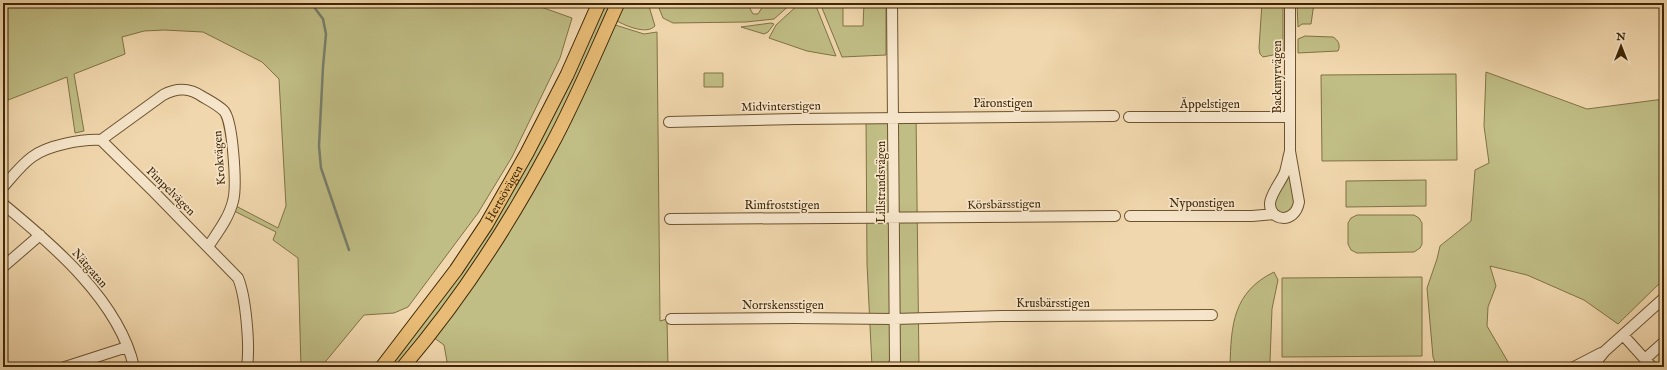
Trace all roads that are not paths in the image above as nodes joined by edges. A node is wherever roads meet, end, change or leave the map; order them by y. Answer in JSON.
{"nodes":[{"id":1,"x":598,"y":3,"type":"edge"},
{"id":2,"x":618,"y":3,"type":"edge"},
{"id":3,"x":892,"y":3,"type":"edge"},
{"id":4,"x":1290,"y":3,"type":"edge"},
{"id":5,"x":1114,"y":116,"type":"dead end"},
{"id":6,"x":1129,"y":117,"type":"dead end"},
{"id":7,"x":1290,"y":117,"type":"junction"},
{"id":8,"x":893,"y":118,"type":"junction"},
{"id":9,"x":669,"y":122,"type":"dead end"},
{"id":10,"x":101,"y":140,"type":"junction"},
{"id":11,"x":1290,"y":151,"type":"junction"},
{"id":12,"x":3,"y":187,"type":"edge"},
{"id":13,"x":3,"y":204,"type":"edge"},
{"id":14,"x":1274,"y":214,"type":"junction"},
{"id":15,"x":1115,"y":216,"type":"dead end"},
{"id":16,"x":1130,"y":216,"type":"dead end"},
{"id":17,"x":894,"y":218,"type":"junction"},
{"id":18,"x":670,"y":219,"type":"dead end"},
{"id":19,"x":40,"y":235,"type":"junction"},
{"id":20,"x":208,"y":247,"type":"junction"},
{"id":21,"x":3,"y":267,"type":"edge"},
{"id":22,"x":1664,"y":298,"type":"edge"},
{"id":23,"x":1212,"y":315,"type":"dead end"},
{"id":24,"x":671,"y":319,"type":"dead end"},
{"id":25,"x":894,"y":319,"type":"junction"},
{"id":26,"x":1623,"y":335,"type":"junction"},
{"id":27,"x":1664,"y":342,"type":"edge"},
{"id":28,"x":127,"y":347,"type":"junction"},
{"id":29,"x":1605,"y":351,"type":"junction"},
{"id":30,"x":1648,"y":363,"type":"edge"},
{"id":31,"x":895,"y":365,"type":"edge"},
{"id":32,"x":64,"y":367,"type":"edge"},
{"id":33,"x":134,"y":367,"type":"edge"},
{"id":34,"x":247,"y":367,"type":"edge"},
{"id":35,"x":382,"y":367,"type":"edge"},
{"id":36,"x":403,"y":367,"type":"edge"},
{"id":37,"x":1574,"y":367,"type":"edge"},
{"id":38,"x":1595,"y":367,"type":"edge"}],
"edges":[{"from":1,"to":35,"type":"main road","name":"Hertsövägen"},
{"from":2,"to":36,"type":"main road","name":"Hertsövägen"},
{"from":3,"to":8,"type":"street","name":"Lillstrandsvägen"},
{"from":4,"to":7,"type":"street","name":"Backmyrvägen"},
{"from":5,"to":8,"type":"street","name":"Päronstigen"},
{"from":6,"to":7,"type":"street","name":"Äppelstigen"},
{"from":7,"to":11,"type":"street","name":"Backmyrvägen"},
{"from":8,"to":9,"type":"street","name":"Midvinterstigen"},
{"from":8,"to":17,"type":"street","name":"Lillstrandsvägen"},
{"from":10,"to":12,"type":"street"},
{"from":10,"to":20,"type":"street","name":"Pimpelvägen"},
{"from":10,"to":20,"type":"street","name":"Krokvägen"},
{"from":11,"to":14,"type":"street","name":"Backmyrvägen"},
{"from":11,"to":14,"type":"street","name":"Backmyrvägen"},
{"from":13,"to":19,"type":"street","name":"Nätgatan"},
{"from":14,"to":16,"type":"street","name":"Nyponstigen"},
{"from":15,"to":17,"type":"street","name":"Körsbärsstigen"},
{"from":17,"to":18,"type":"street","name":"Rimfroststigen"},
{"from":17,"to":25,"type":"street","name":"Lillstrandsvägen"},
{"from":19,"to":21,"type":"street"},
{"from":19,"to":28,"type":"street","name":"Nätgatan"},
{"from":20,"to":34,"type":"street","name":"Pimpelvägen"},
{"from":22,"to":26,"type":"street"},
{"from":23,"to":25,"type":"street","name":"Krusbärsstigen"},
{"from":24,"to":25,"type":"street","name":"Norrskensstigen"},
{"from":25,"to":31,"type":"street","name":"Lillstrandsvägen"},
{"from":26,"to":29,"type":"street"},
{"from":26,"to":30,"type":"street"},
{"from":27,"to":30,"type":"street"},
{"from":28,"to":32,"type":"street"},
{"from":28,"to":33,"type":"street","name":"Nätgatan"},
{"from":29,"to":37,"type":"street"},
{"from":29,"to":38,"type":"street"}]}
